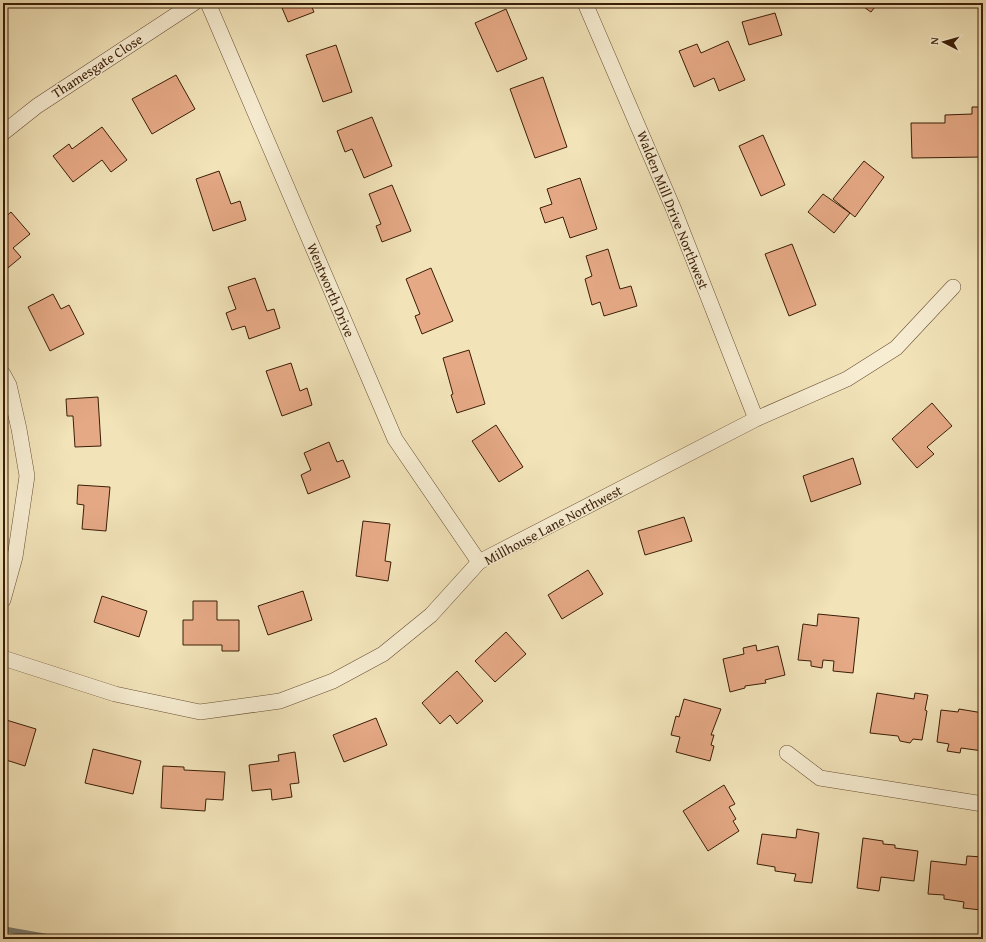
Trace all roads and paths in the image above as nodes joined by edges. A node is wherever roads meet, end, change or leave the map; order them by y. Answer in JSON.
{"nodes":[{"id":1,"x":194,"y":3,"type":"edge"},
{"id":2,"x":208,"y":3,"type":"edge"},
{"id":3,"x":585,"y":3,"type":"edge"},
{"id":4,"x":3,"y":133,"type":"edge"},
{"id":5,"x":953,"y":287,"type":"dead end"},
{"id":6,"x":3,"y":374,"type":"edge"},
{"id":7,"x":756,"y":419,"type":"junction"},
{"id":8,"x":479,"y":562,"type":"junction"},
{"id":9,"x":3,"y":600,"type":"edge"},
{"id":10,"x":3,"y":658,"type":"edge"},
{"id":11,"x":786,"y":753,"type":"dead end"},
{"id":12,"x":983,"y":804,"type":"edge"}],
"edges":[{"from":1,"to":4,"type":"street","name":"Thamesgate Close"},
{"from":2,"to":8,"type":"street","name":"Wentworth Drive"},
{"from":3,"to":7,"type":"street","name":"Walden Mill Drive Northwest"},
{"from":5,"to":7,"type":"street","name":"Millhouse Lane Northwest"},
{"from":6,"to":9,"type":"street"},
{"from":7,"to":8,"type":"street","name":"Millhouse Lane Northwest"},
{"from":8,"to":10,"type":"street","name":"Millhouse Lane Northwest"},
{"from":11,"to":12,"type":"street"}]}
